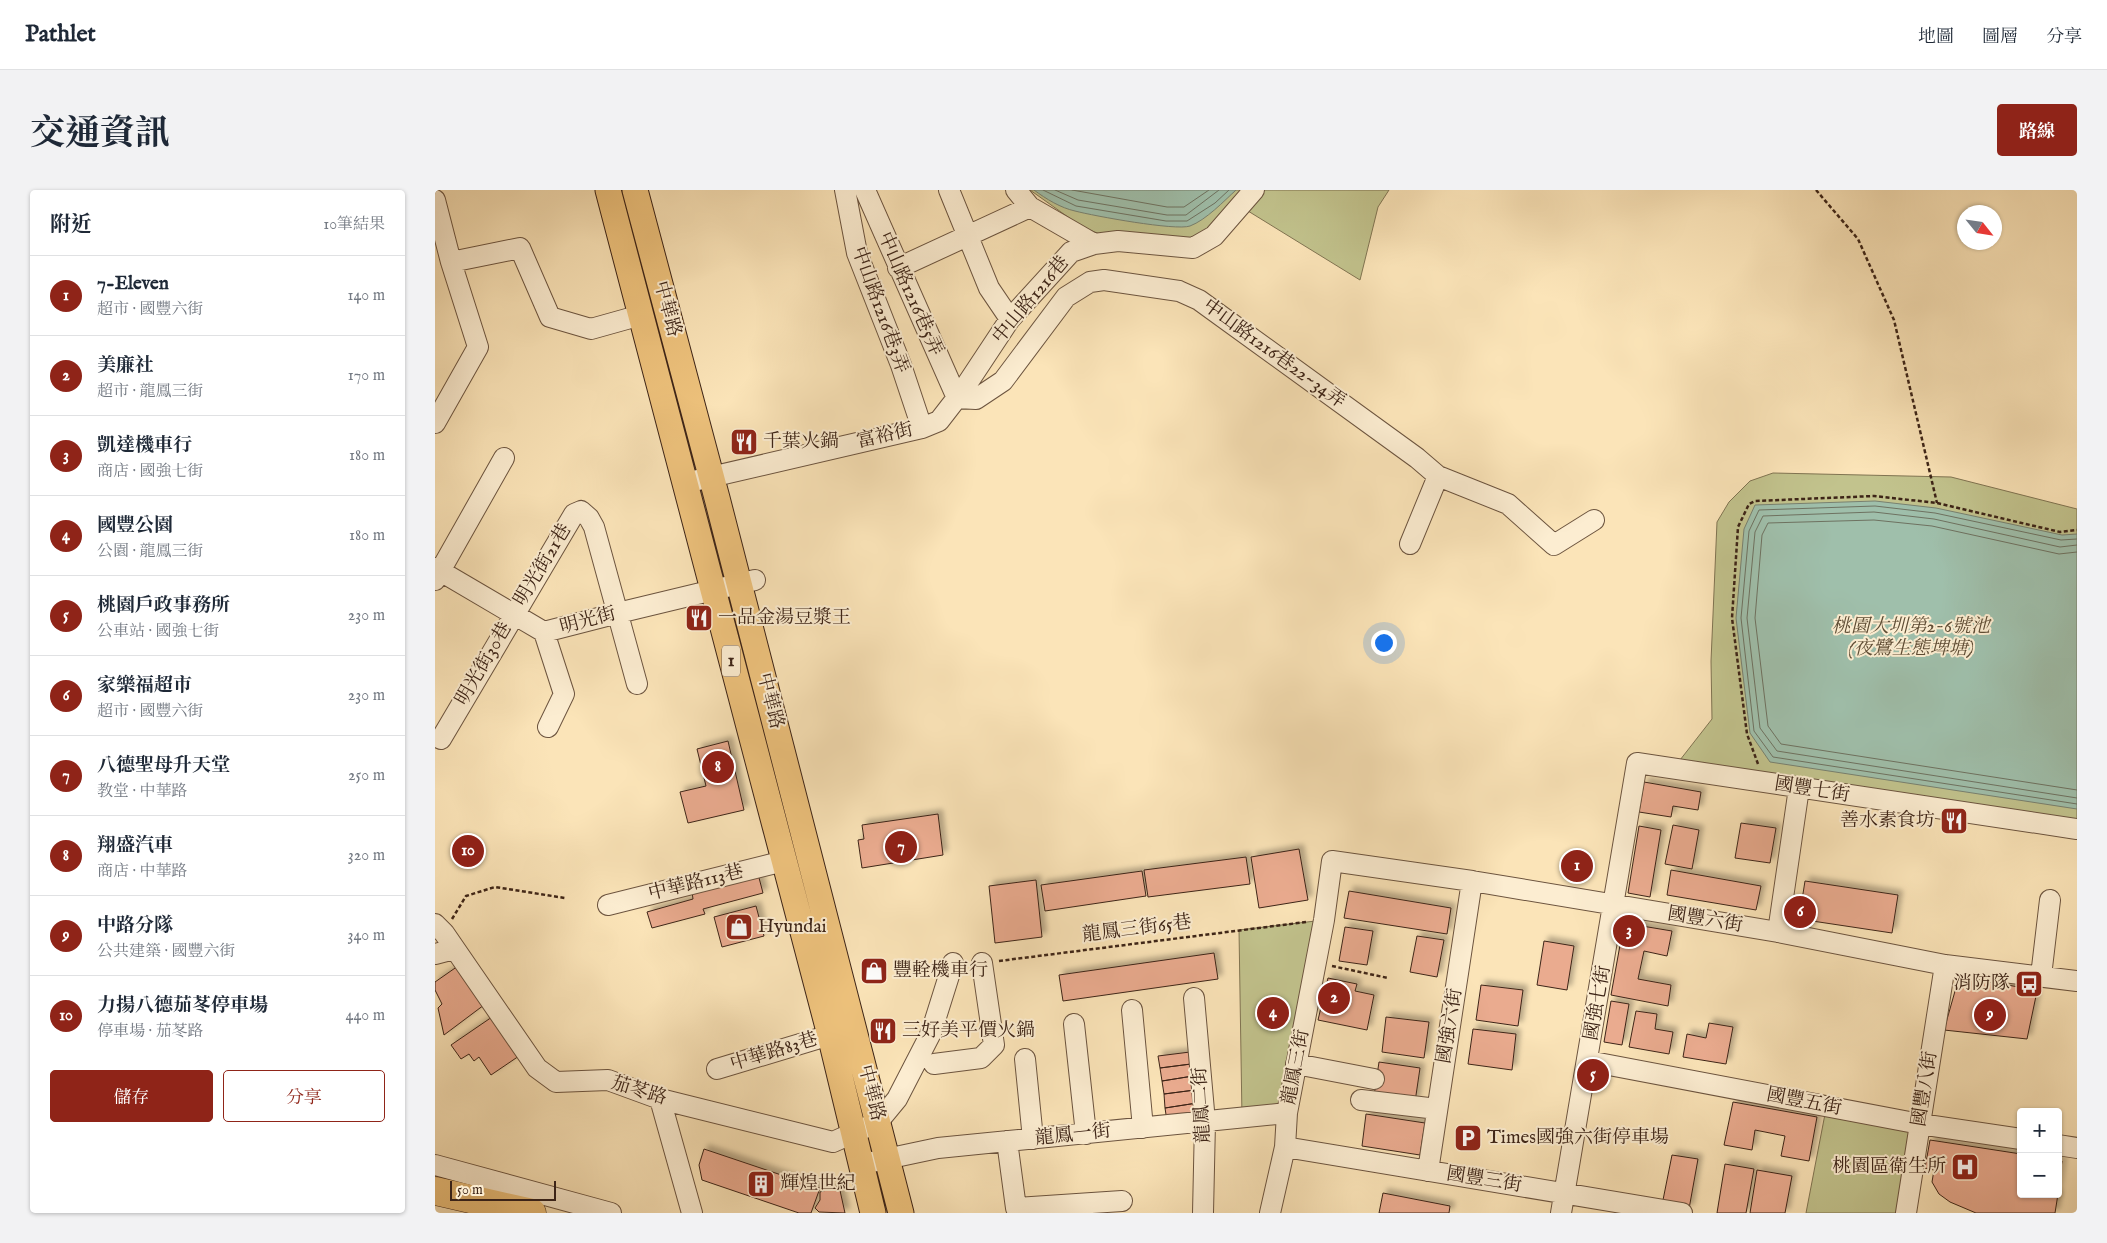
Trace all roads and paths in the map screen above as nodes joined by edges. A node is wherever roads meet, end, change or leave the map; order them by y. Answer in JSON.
{"nodes":[{"id":1,"x":608,"y":190,"type":"edge"},
{"id":2,"x":635,"y":190,"type":"edge"},
{"id":3,"x":845,"y":190,"type":"edge"},
{"id":4,"x":865,"y":190,"type":"edge"},
{"id":5,"x":949,"y":190,"type":"edge"},
{"id":6,"x":1016,"y":190,"type":"edge"},
{"id":7,"x":1254,"y":190,"type":"edge"},
{"id":8,"x":1816,"y":190,"type":"edge"},
{"id":9,"x":435,"y":200,"type":"edge"},
{"id":10,"x":1030,"y":207,"type":"junction"},
{"id":11,"x":968,"y":235,"type":"junction"},
{"id":12,"x":1094,"y":244,"type":"junction"},
{"id":13,"x":451,"y":262,"type":"junction"},
{"id":14,"x":898,"y":268,"type":"junction"},
{"id":15,"x":641,"y":315,"type":"junction"},
{"id":16,"x":1010,"y":320,"type":"junction"},
{"id":17,"x":957,"y":398,"type":"junction"},
{"id":18,"x":437,"y":417,"type":"edge"},
{"id":19,"x":923,"y":428,"type":"junction"},
{"id":20,"x":503,"y":458,"type":"dead end"},
{"id":21,"x":1438,"y":476,"type":"junction"},
{"id":22,"x":712,"y":477,"type":"junction"},
{"id":23,"x":685,"y":483,"type":"junction"},
{"id":24,"x":1937,"y":503,"type":"junction"},
{"id":25,"x":1594,"y":520,"type":"dead end"},
{"id":26,"x":2077,"y":530,"type":"edge"},
{"id":27,"x":1410,"y":544,"type":"dead end"},
{"id":28,"x":437,"y":573,"type":"edge"},
{"id":29,"x":747,"y":582,"type":"junction"},
{"id":30,"x":713,"y":590,"type":"junction"},
{"id":31,"x":617,"y":613,"type":"junction"},
{"id":32,"x":512,"y":615,"type":"junction"},
{"id":33,"x":544,"y":632,"type":"junction"},
{"id":34,"x":637,"y":684,"type":"dead end"},
{"id":35,"x":548,"y":727,"type":"dead end"},
{"id":36,"x":441,"y":739,"type":"dead end"},
{"id":37,"x":1637,"y":763,"type":"joint"},
{"id":38,"x":1764,"y":782,"type":"junction"},
{"id":39,"x":1799,"y":788,"type":"junction"},
{"id":40,"x":2077,"y":829,"type":"edge"},
{"id":41,"x":784,"y":861,"type":"junction"},
{"id":42,"x":1331,"y":861,"type":"joint"},
{"id":43,"x":1472,"y":881,"type":"junction"},
{"id":44,"x":565,"y":898,"type":"dead end"},
{"id":45,"x":2050,"y":900,"type":"dead end"},
{"id":46,"x":608,"y":905,"type":"dead end"},
{"id":47,"x":1615,"y":905,"type":"junction"},
{"id":48,"x":1324,"y":920,"type":"junction"},
{"id":49,"x":1778,"y":932,"type":"junction"},
{"id":50,"x":442,"y":940,"type":"edge"},
{"id":51,"x":953,"y":963,"type":"dead end"},
{"id":52,"x":982,"y":963,"type":"joint"},
{"id":53,"x":1316,"y":963,"type":"junction"},
{"id":54,"x":1945,"y":965,"type":"junction"},
{"id":55,"x":2041,"y":976,"type":"junction"},
{"id":56,"x":1388,"y":978,"type":"dead end"},
{"id":57,"x":2077,"y":981,"type":"edge"},
{"id":58,"x":1194,"y":998,"type":"dead end"},
{"id":59,"x":1132,"y":1010,"type":"dead end"},
{"id":60,"x":1074,"y":1024,"type":"dead end"},
{"id":61,"x":830,"y":1035,"type":"junction"},
{"id":62,"x":1025,"y":1059,"type":"dead end"},
{"id":63,"x":1588,"y":1061,"type":"junction"},
{"id":64,"x":934,"y":1064,"type":"dead end"},
{"id":65,"x":1296,"y":1064,"type":"junction"},
{"id":66,"x":717,"y":1069,"type":"dead end"},
{"id":67,"x":1373,"y":1078,"type":"dead end"},
{"id":68,"x":661,"y":1099,"type":"junction"},
{"id":69,"x":1361,"y":1100,"type":"dead end"},
{"id":70,"x":1437,"y":1109,"type":"junction"},
{"id":71,"x":1287,"y":1113,"type":"junction"},
{"id":72,"x":878,"y":1122,"type":"junction"},
{"id":73,"x":1205,"y":1122,"type":"junction"},
{"id":74,"x":1920,"y":1124,"type":"junction"},
{"id":75,"x":1143,"y":1128,"type":"junction"},
{"id":76,"x":854,"y":1132,"type":"junction"},
{"id":77,"x":1086,"y":1134,"type":"junction"},
{"id":78,"x":2017,"y":1138,"type":"edge"},
{"id":79,"x":1033,"y":1139,"type":"junction"},
{"id":80,"x":1007,"y":1142,"type":"junction"},
{"id":81,"x":2062,"y":1146,"type":"edge"},
{"id":82,"x":1285,"y":1147,"type":"junction"},
{"id":83,"x":2077,"y":1148,"type":"edge"},
{"id":84,"x":888,"y":1159,"type":"junction"},
{"id":85,"x":861,"y":1164,"type":"junction"},
{"id":86,"x":435,"y":1165,"type":"edge"},
{"id":87,"x":1428,"y":1172,"type":"junction"},
{"id":88,"x":435,"y":1191,"type":"edge"},
{"id":89,"x":1564,"y":1193,"type":"junction"},
{"id":90,"x":1122,"y":1201,"type":"dead end"},
{"id":91,"x":532,"y":1213,"type":"edge"},
{"id":92,"x":611,"y":1213,"type":"edge"},
{"id":93,"x":692,"y":1213,"type":"edge"},
{"id":94,"x":873,"y":1213,"type":"edge"},
{"id":95,"x":901,"y":1213,"type":"edge"},
{"id":96,"x":1203,"y":1213,"type":"edge"},
{"id":97,"x":1270,"y":1213,"type":"edge"},
{"id":98,"x":1561,"y":1213,"type":"edge"},
{"id":99,"x":1682,"y":1213,"type":"edge"},
{"id":100,"x":1906,"y":1213,"type":"edge"}],
"edges":[{"from":1,"to":15,"type":"main road","name":"中華路","number":"1"},
{"from":2,"to":22,"type":"main road","name":"中華路","number":"1"},
{"from":3,"to":19,"type":"street","name":"中山路1216巷3弄"},
{"from":4,"to":14,"type":"street","name":"中山路1216巷5弄"},
{"from":5,"to":11,"type":"street"},
{"from":6,"to":10,"type":"street"},
{"from":7,"to":12,"type":"street","name":"中山路1216巷"},
{"from":8,"to":24,"type":"path"},
{"from":9,"to":13,"type":"street"},
{"from":10,"to":11,"type":"street"},
{"from":10,"to":12,"type":"street"},
{"from":11,"to":14,"type":"street"},
{"from":11,"to":16,"type":"street"},
{"from":12,"to":16,"type":"street","name":"中山路1216巷"},
{"from":13,"to":15,"type":"street"},
{"from":13,"to":18,"type":"street"},
{"from":14,"to":17,"type":"street","name":"中山路1216巷5弄"},
{"from":15,"to":23,"type":"main road","name":"中華路","number":"1"},
{"from":16,"to":17,"type":"street","name":"中山路1216巷"},
{"from":17,"to":19,"type":"street","name":"富裕街"},
{"from":17,"to":21,"type":"street","name":"中山路1216巷22~34弄"},
{"from":19,"to":22,"type":"street","name":"富裕街"},
{"from":20,"to":28,"type":"street"},
{"from":21,"to":25,"type":"street","name":"中山路1216巷22~34弄"},
{"from":21,"to":27,"type":"street"},
{"from":22,"to":23,"type":"street","name":"富裕街"},
{"from":22,"to":29,"type":"main road","name":"中華路","number":"1"},
{"from":23,"to":30,"type":"main road","name":"中華路","number":"1"},
{"from":24,"to":26,"type":"path"},
{"from":24,"to":38,"type":"path"},
{"from":28,"to":32,"type":"street","name":"明光街"},
{"from":29,"to":30,"type":"street","name":"明光街"},
{"from":29,"to":72,"type":"main road","name":"中華路","number":"1"},
{"from":30,"to":31,"type":"street","name":"明光街"},
{"from":30,"to":41,"type":"main road","name":"中華路","number":"1"},
{"from":31,"to":32,"type":"street","name":"明光街21巷"},
{"from":31,"to":33,"type":"street","name":"明光街"},
{"from":31,"to":34,"type":"street"},
{"from":32,"to":33,"type":"street","name":"明光街"},
{"from":32,"to":36,"type":"street","name":"明光街30巷"},
{"from":33,"to":35,"type":"street"},
{"from":37,"to":38,"type":"street","name":"國豐七街"},
{"from":37,"to":47,"type":"street","name":"國強七街"},
{"from":38,"to":39,"type":"street","name":"國豐七街"},
{"from":39,"to":40,"type":"street","name":"國豐七街"},
{"from":39,"to":49,"type":"street"},
{"from":41,"to":46,"type":"street","name":"中華路113巷"},
{"from":41,"to":61,"type":"main road","name":"中華路","number":"1"},
{"from":42,"to":43,"type":"street","name":"國豐六街"},
{"from":42,"to":48,"type":"street","name":"龍鳳三街"},
{"from":43,"to":47,"type":"street","name":"國豐六街"},
{"from":43,"to":70,"type":"street","name":"國強六街"},
{"from":44,"to":50,"type":"path"},
{"from":45,"to":55,"type":"street"},
{"from":47,"to":49,"type":"street","name":"國豐六街"},
{"from":47,"to":63,"type":"street","name":"國強七街"},
{"from":48,"to":52,"type":"path","name":"龍鳳三街65巷"},
{"from":48,"to":53,"type":"street","name":"龍鳳三街"},
{"from":49,"to":54,"type":"street","name":"國豐六街"},
{"from":50,"to":68,"type":"street","name":"茄苳路"},
{"from":51,"to":72,"type":"street"},
{"from":52,"to":64,"type":"street"},
{"from":53,"to":56,"type":"path"},
{"from":53,"to":65,"type":"street","name":"龍鳳三街"},
{"from":54,"to":55,"type":"street","name":"國豐六街"},
{"from":54,"to":74,"type":"street","name":"國豐八街"},
{"from":55,"to":57,"type":"street","name":"國豐六街"},
{"from":58,"to":73,"type":"street","name":"龍鳳二街"},
{"from":59,"to":75,"type":"street"},
{"from":60,"to":77,"type":"street"},
{"from":61,"to":66,"type":"street","name":"中華路83巷"},
{"from":61,"to":76,"type":"main road","name":"中華路","number":"1"},
{"from":62,"to":79,"type":"street"},
{"from":63,"to":74,"type":"street","name":"國豐五街"},
{"from":63,"to":89,"type":"street","name":"國強七街"},
{"from":65,"to":67,"type":"street"},
{"from":65,"to":71,"type":"street","name":"龍鳳三街"},
{"from":68,"to":76,"type":"street","name":"茄苳路"},
{"from":68,"to":93,"type":"street"},
{"from":69,"to":70,"type":"street"},
{"from":70,"to":87,"type":"street","name":"國強六街"},
{"from":71,"to":73,"type":"street","name":"龍鳳一街"},
{"from":71,"to":82,"type":"street","name":"龍鳳三街"},
{"from":72,"to":76,"type":"street","name":"茄苳路"},
{"from":72,"to":84,"type":"main road","name":"中華路","number":"1"},
{"from":73,"to":75,"type":"street","name":"龍鳳一街"},
{"from":73,"to":96,"type":"street","name":"龍鳳二街"},
{"from":74,"to":78,"type":"street","name":"國豐五街"},
{"from":74,"to":100,"type":"street","name":"國豐八街"},
{"from":75,"to":77,"type":"street","name":"龍鳳一街"},
{"from":76,"to":85,"type":"main road","name":"中華路","number":"1"},
{"from":77,"to":79,"type":"street","name":"龍鳳一街"},
{"from":79,"to":80,"type":"street","name":"龍鳳一街"},
{"from":80,"to":84,"type":"street","name":"龍鳳一街"},
{"from":80,"to":90,"type":"street"},
{"from":81,"to":83,"type":"street"},
{"from":82,"to":87,"type":"street","name":"國豐三街"},
{"from":82,"to":97,"type":"street","name":"龍鳳三街"},
{"from":84,"to":85,"type":"street","name":"龍鳳一街"},
{"from":84,"to":95,"type":"main road","name":"中華路","number":"1"},
{"from":85,"to":94,"type":"main road","name":"中華路","number":"1"},
{"from":86,"to":92,"type":"street"},
{"from":87,"to":89,"type":"street","name":"國豐三街"},
{"from":88,"to":91,"type":"highway"},
{"from":89,"to":98,"type":"street","name":"國強七街"},
{"from":89,"to":99,"type":"street","name":"國豐三街"}]}
